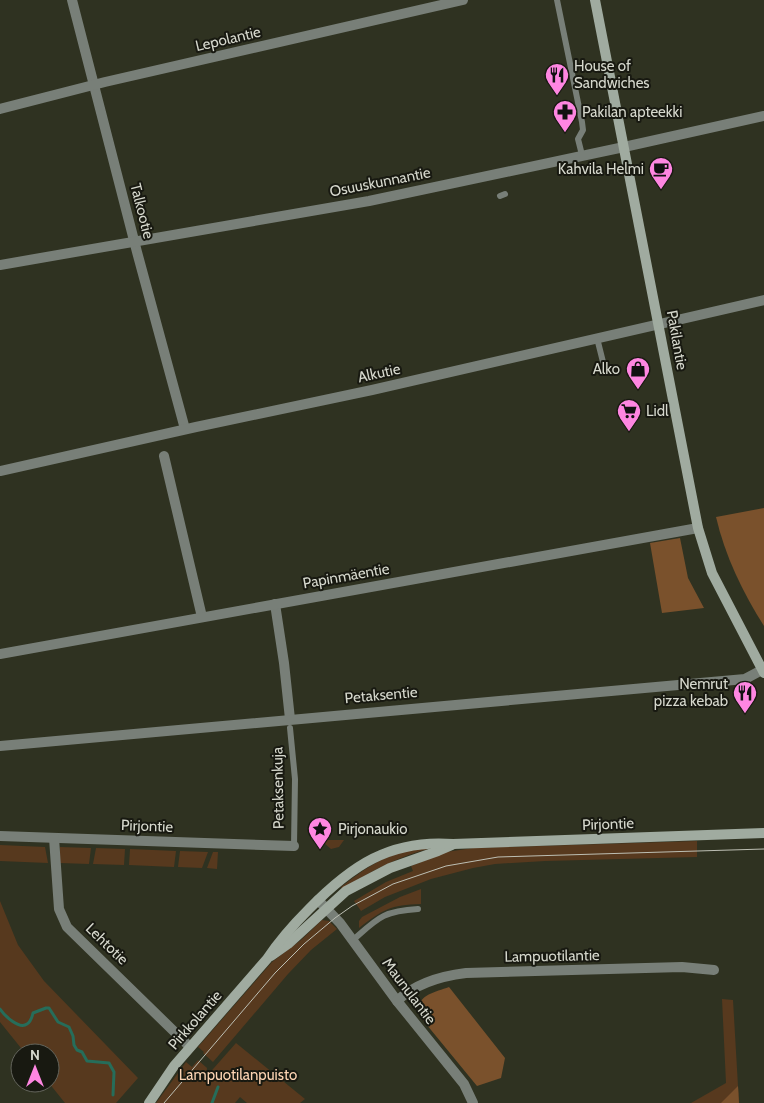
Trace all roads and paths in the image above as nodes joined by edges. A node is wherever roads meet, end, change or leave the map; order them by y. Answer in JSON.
{"nodes":[{"id":1,"x":72,"y":0,"type":"edge"},
{"id":2,"x":462,"y":0,"type":"edge"},
{"id":3,"x":557,"y":0,"type":"edge"},
{"id":4,"x":595,"y":0,"type":"edge"},
{"id":5,"x":94,"y":85,"type":"junction"},
{"id":6,"x":0,"y":109,"type":"edge"},
{"id":7,"x":764,"y":116,"type":"edge"},
{"id":8,"x":624,"y":147,"type":"junction"},
{"id":9,"x":582,"y":155,"type":"junction"},
{"id":10,"x":134,"y":241,"type":"junction"},
{"id":11,"x":0,"y":264,"type":"edge"},
{"id":12,"x":764,"y":300,"type":"edge"},
{"id":13,"x":659,"y":324,"type":"junction"},
{"id":14,"x":597,"y":338,"type":"junction"},
{"id":15,"x":603,"y":362,"type":"dead end"},
{"id":16,"x":185,"y":429,"type":"junction"},
{"id":17,"x":164,"y":456,"type":"dead end"},
{"id":18,"x":0,"y":471,"type":"edge"},
{"id":19,"x":698,"y":528,"type":"junction"},
{"id":20,"x":275,"y":604,"type":"junction"},
{"id":21,"x":202,"y":617,"type":"junction"},
{"id":22,"x":0,"y":654,"type":"edge"},
{"id":23,"x":763,"y":672,"type":"edge"},
{"id":24,"x":290,"y":723,"type":"junction"},
{"id":25,"x":0,"y":746,"type":"edge"},
{"id":26,"x":764,"y":833,"type":"edge"},
{"id":27,"x":0,"y":836,"type":"edge"},
{"id":28,"x":54,"y":838,"type":"junction"},
{"id":29,"x":453,"y":844,"type":"junction"},
{"id":30,"x":294,"y":846,"type":"joint"},
{"id":31,"x":318,"y":900,"type":"junction"},
{"id":32,"x":327,"y":909,"type":"junction"},
{"id":33,"x":418,"y":909,"type":"dead end"},
{"id":34,"x":353,"y":940,"type":"junction"},
{"id":35,"x":267,"y":959,"type":"junction"},
{"id":36,"x":714,"y":970,"type":"dead end"},
{"id":37,"x":397,"y":1001,"type":"junction"},
{"id":38,"x":190,"y":1048,"type":"junction"},
{"id":39,"x":149,"y":1103,"type":"edge"},
{"id":40,"x":473,"y":1103,"type":"edge"}],
"edges":[{"from":1,"to":5,"type":"street","name":"Talkootie"},
{"from":2,"to":5,"type":"street","name":"Lepolantie"},
{"from":3,"to":9,"type":"lane"},
{"from":4,"to":8,"type":"main road","name":"Pakilantie"},
{"from":5,"to":6,"type":"street","name":"Lepolantie"},
{"from":5,"to":10,"type":"street","name":"Talkootie"},
{"from":7,"to":8,"type":"street","name":"Osuuskunnantie"},
{"from":8,"to":9,"type":"street","name":"Osuuskunnantie"},
{"from":8,"to":13,"type":"main road","name":"Pakilantie"},
{"from":9,"to":10,"type":"street","name":"Osuuskunnantie"},
{"from":10,"to":11,"type":"street","name":"Osuuskunnantie"},
{"from":10,"to":16,"type":"street","name":"Talkootie"},
{"from":12,"to":13,"type":"street","name":"Alkutie"},
{"from":13,"to":14,"type":"street","name":"Alkutie"},
{"from":13,"to":19,"type":"main road","name":"Pakilantie"},
{"from":14,"to":15,"type":"lane"},
{"from":14,"to":16,"type":"street","name":"Alkutie"},
{"from":16,"to":18,"type":"street","name":"Alkutie"},
{"from":17,"to":21,"type":"street"},
{"from":19,"to":20,"type":"street","name":"Papinmäentie"},
{"from":19,"to":23,"type":"main road","name":"Pakilantie"},
{"from":20,"to":21,"type":"street","name":"Papinmäentie"},
{"from":20,"to":24,"type":"street","name":"Petaksenkuja"},
{"from":21,"to":22,"type":"street","name":"Papinmäentie"},
{"from":23,"to":24,"type":"street","name":"Petaksentie"},
{"from":24,"to":25,"type":"street","name":"Petaksentie"},
{"from":24,"to":30,"type":"lane","name":"Petaksenkuja"},
{"from":26,"to":29,"type":"main road","name":"Pirjontie"},
{"from":27,"to":28,"type":"street","name":"Pirjontie"},
{"from":28,"to":30,"type":"street","name":"Pirjontie"},
{"from":28,"to":38,"type":"street","name":"Lehtotie"},
{"from":29,"to":31,"type":"main road","name":"Pirjontie"},
{"from":29,"to":32,"type":"main road","name":"Pirjontie"},
{"from":31,"to":32,"type":"street","name":"Maunulantie"},
{"from":31,"to":35,"type":"main road","name":"Pirkkolantie"},
{"from":32,"to":34,"type":"street","name":"Maunulantie"},
{"from":32,"to":35,"type":"main road","name":"Pirkkolantie"},
{"from":33,"to":34,"type":"lane"},
{"from":34,"to":37,"type":"street","name":"Maunulantie"},
{"from":35,"to":38,"type":"main road","name":"Pirkkolantie"},
{"from":36,"to":37,"type":"street","name":"Lampuotilantie"},
{"from":37,"to":40,"type":"street","name":"Maunulantie"},
{"from":38,"to":39,"type":"main road","name":"Pirkkolantie"}]}
